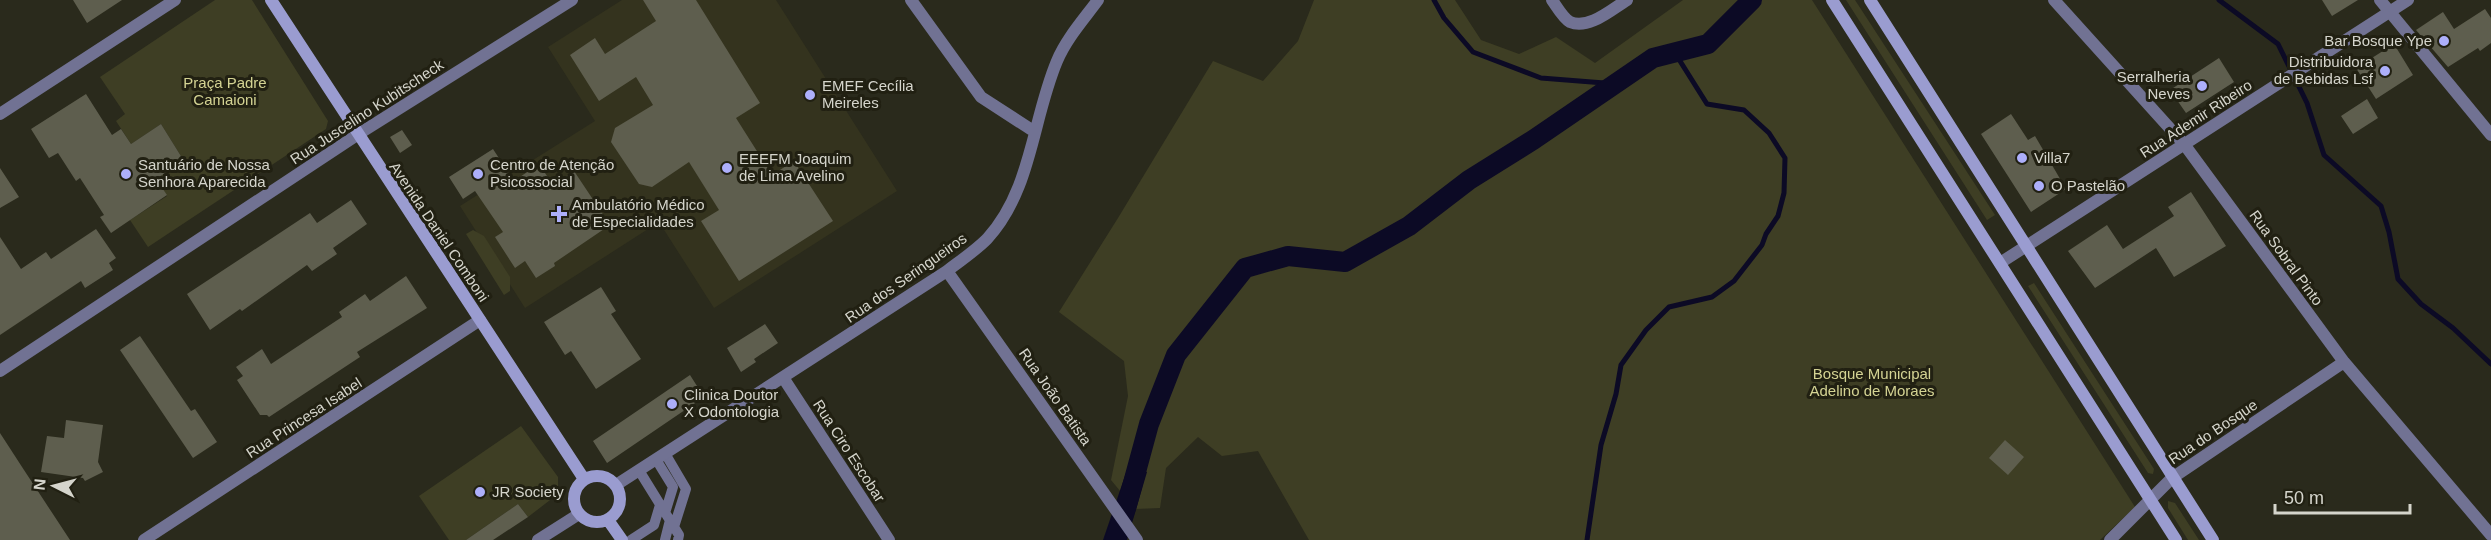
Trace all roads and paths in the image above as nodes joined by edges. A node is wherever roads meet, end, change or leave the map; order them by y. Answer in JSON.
{"nodes":[{"id":1,"x":175,"y":0,"type":"edge"},
{"id":2,"x":271,"y":0,"type":"edge"},
{"id":3,"x":572,"y":0,"type":"edge"},
{"id":4,"x":911,"y":0,"type":"edge"},
{"id":5,"x":1098,"y":0,"type":"edge"},
{"id":6,"x":1552,"y":0,"type":"edge"},
{"id":7,"x":1627,"y":0,"type":"edge"},
{"id":8,"x":1832,"y":0,"type":"edge"},
{"id":9,"x":1870,"y":0,"type":"edge"},
{"id":10,"x":2054,"y":0,"type":"edge"},
{"id":11,"x":2380,"y":0,"type":"edge"},
{"id":12,"x":2408,"y":0,"type":"edge"},
{"id":13,"x":2389,"y":12,"type":"junction"},
{"id":14,"x":0,"y":114,"type":"edge"},
{"id":15,"x":2489,"y":129,"type":"edge"},
{"id":16,"x":1035,"y":132,"type":"junction"},
{"id":17,"x":357,"y":135,"type":"junction"},
{"id":18,"x":2184,"y":144,"type":"junction"},
{"id":19,"x":2026,"y":247,"type":"junction"},
{"id":20,"x":2000,"y":263,"type":"junction"},
{"id":21,"x":947,"y":271,"type":"junction"},
{"id":22,"x":480,"y":320,"type":"junction"},
{"id":23,"x":2344,"y":362,"type":"junction"},
{"id":24,"x":0,"y":371,"type":"edge"},
{"id":25,"x":784,"y":379,"type":"junction"},
{"id":26,"x":661,"y":458,"type":"junction"},
{"id":27,"x":640,"y":472,"type":"junction"},
{"id":28,"x":2172,"y":478,"type":"junction"},
{"id":29,"x":584,"y":479,"type":"junction"},
{"id":30,"x":616,"y":485,"type":"junction"},
{"id":31,"x":2150,"y":499,"type":"junction"},
{"id":32,"x":579,"y":514,"type":"junction"},
{"id":33,"x":667,"y":516,"type":"junction"},
{"id":34,"x":608,"y":520,"type":"junction"},
{"id":35,"x":1134,"y":536,"type":"edge"},
{"id":36,"x":2491,"y":536,"type":"edge"},
{"id":37,"x":144,"y":540,"type":"edge"},
{"id":38,"x":538,"y":540,"type":"edge"},
{"id":39,"x":622,"y":540,"type":"edge"},
{"id":40,"x":631,"y":540,"type":"edge"},
{"id":41,"x":665,"y":540,"type":"edge"},
{"id":42,"x":678,"y":540,"type":"edge"},
{"id":43,"x":889,"y":540,"type":"edge"},
{"id":44,"x":2110,"y":540,"type":"edge"},
{"id":45,"x":2176,"y":540,"type":"edge"},
{"id":46,"x":2213,"y":540,"type":"edge"}],
"edges":[{"from":1,"to":14,"type":"street"},
{"from":2,"to":17,"type":"street","name":"Avenida Daniel Comboni"},
{"from":3,"to":17,"type":"street","name":"Rua Juscelino Kubitscheck"},
{"from":4,"to":16,"type":"street"},
{"from":5,"to":16,"type":"street","name":"Rua dos Seringueiros"},
{"from":6,"to":7,"type":"street"},
{"from":8,"to":20,"type":"street"},
{"from":9,"to":19,"type":"street"},
{"from":10,"to":18,"type":"street","name":"Rua Sobral Pinto"},
{"from":11,"to":13,"type":"street"},
{"from":12,"to":13,"type":"street","name":"Rua Ademir Ribeiro"},
{"from":13,"to":15,"type":"street"},
{"from":13,"to":18,"type":"street","name":"Rua Ademir Ribeiro"},
{"from":16,"to":21,"type":"street","name":"Rua dos Seringueiros"},
{"from":17,"to":22,"type":"street","name":"Avenida Daniel Comboni"},
{"from":17,"to":24,"type":"street","name":"Rua Juscelino Kubitscheck"},
{"from":18,"to":19,"type":"street","name":"Rua Ademir Ribeiro"},
{"from":18,"to":23,"type":"street","name":"Rua Sobral Pinto"},
{"from":19,"to":20,"type":"street","name":"Rua Ademir Ribeiro"},
{"from":19,"to":28,"type":"street"},
{"from":20,"to":31,"type":"street"},
{"from":21,"to":25,"type":"street","name":"Rua dos Seringueiros"},
{"from":21,"to":35,"type":"street","name":"Rua João Batista"},
{"from":22,"to":29,"type":"street","name":"Avenida Daniel Comboni"},
{"from":22,"to":37,"type":"street","name":"Rua Princesa Isabel"},
{"from":23,"to":28,"type":"street","name":"Rua do Bosque"},
{"from":23,"to":36,"type":"street","name":"Rua Sobral Pinto"},
{"from":25,"to":26,"type":"street","name":"Rua dos Seringueiros"},
{"from":25,"to":43,"type":"street","name":"Rua Ciro Escobar"},
{"from":26,"to":27,"type":"street","name":"Rua dos Seringueiros"},
{"from":26,"to":33,"type":"lane"},
{"from":26,"to":33,"type":"lane"},
{"from":27,"to":30,"type":"street","name":"Rua dos Seringueiros"},
{"from":27,"to":33,"type":"lane"},
{"from":28,"to":31,"type":"street","name":"Rua do Bosque"},
{"from":28,"to":46,"type":"street"},
{"from":29,"to":30,"type":"street"},
{"from":29,"to":32,"type":"street"},
{"from":30,"to":34,"type":"street"},
{"from":31,"to":44,"type":"street","name":"Rua do Bosque"},
{"from":31,"to":45,"type":"street"},
{"from":32,"to":34,"type":"street"},
{"from":32,"to":38,"type":"street"},
{"from":33,"to":40,"type":"lane"},
{"from":33,"to":41,"type":"lane"},
{"from":33,"to":42,"type":"lane"},
{"from":34,"to":39,"type":"street"}]}
